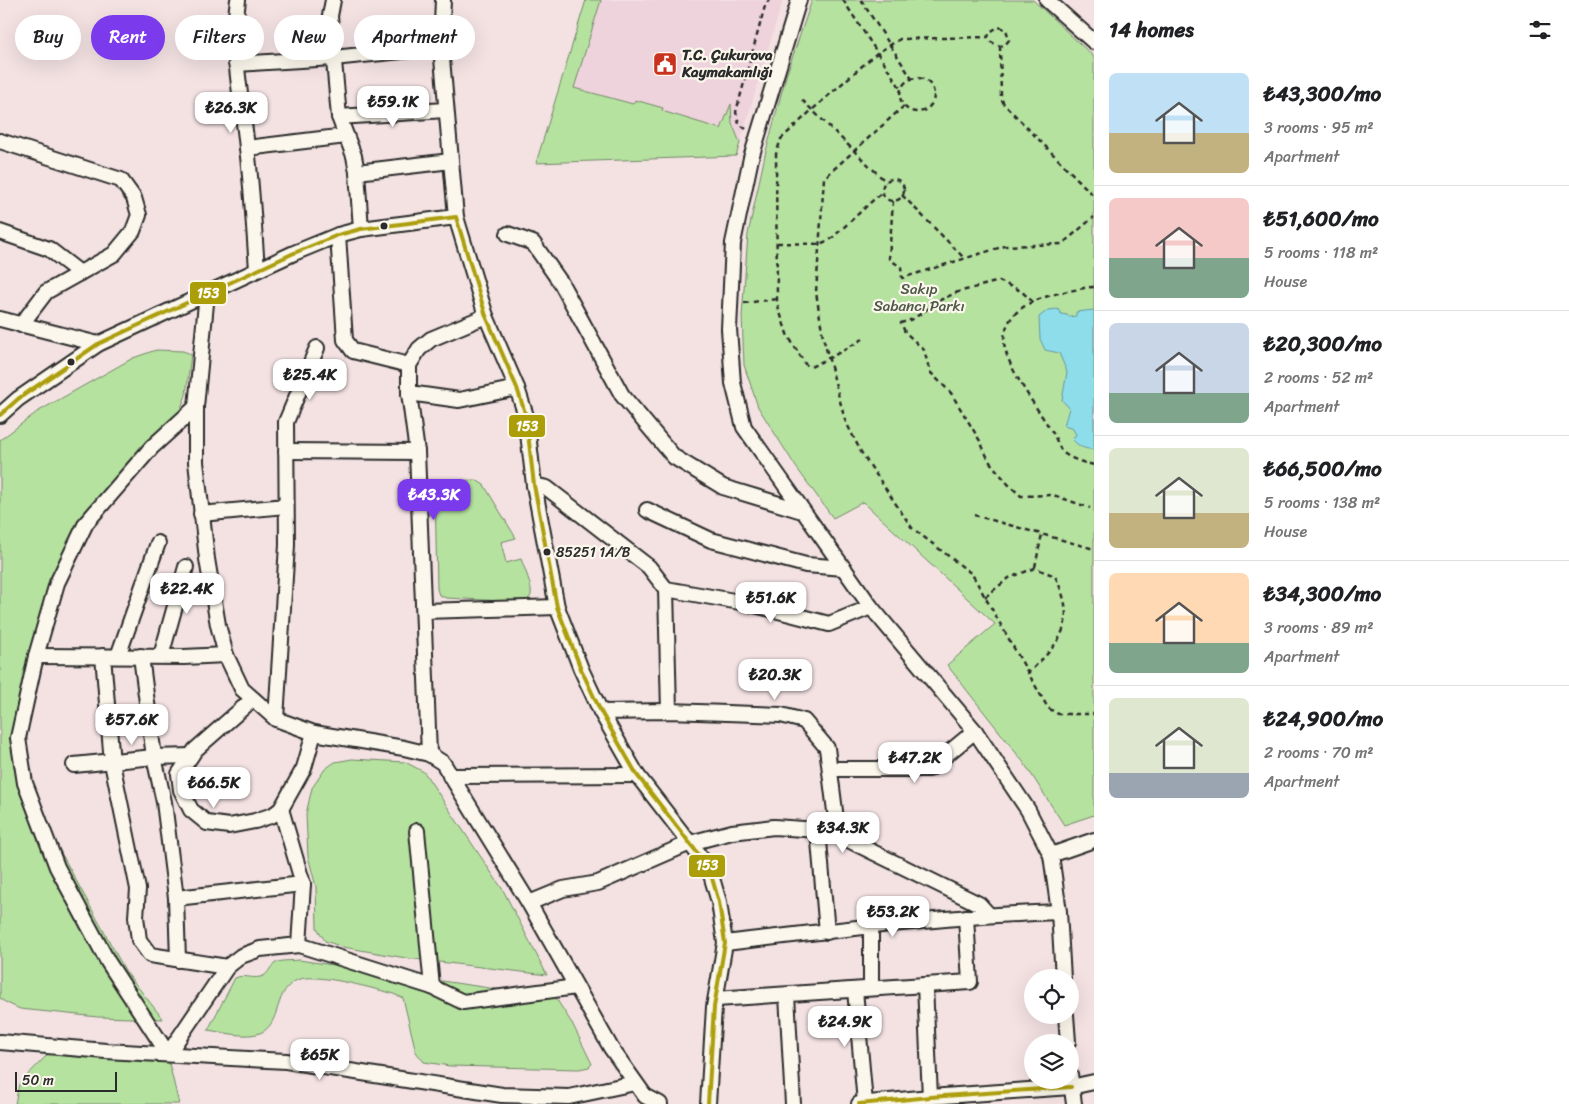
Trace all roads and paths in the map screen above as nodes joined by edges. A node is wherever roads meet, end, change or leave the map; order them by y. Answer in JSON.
{"nodes":[{"id":1,"x":238,"y":0,"type":"edge"},
{"id":2,"x":333,"y":0,"type":"edge"},
{"id":3,"x":443,"y":0,"type":"edge"},
{"id":4,"x":769,"y":0,"type":"edge"},
{"id":5,"x":799,"y":0,"type":"edge"},
{"id":6,"x":843,"y":0,"type":"edge"},
{"id":7,"x":861,"y":0,"type":"edge"},
{"id":8,"x":1047,"y":0,"type":"edge"},
{"id":9,"x":330,"y":15,"type":"edge"},
{"id":10,"x":442,"y":15,"type":"edge"},
{"id":11,"x":988,"y":37,"type":"junction"},
{"id":12,"x":1094,"y":42,"type":"edge"},
{"id":13,"x":890,"y":45,"type":"junction"},
{"id":14,"x":1000,"y":46,"type":"junction"},
{"id":15,"x":878,"y":53,"type":"junction"},
{"id":16,"x":301,"y":60,"type":"edge"},
{"id":17,"x":333,"y":60,"type":"edge"},
{"id":18,"x":442,"y":60,"type":"edge"},
{"id":19,"x":236,"y":64,"type":"junction"},
{"id":20,"x":912,"y":79,"type":"junction"},
{"id":21,"x":901,"y":89,"type":"junction"},
{"id":22,"x":802,"y":100,"type":"dead end"},
{"id":23,"x":904,"y":106,"type":"junction"},
{"id":24,"x":446,"y":110,"type":"junction"},
{"id":25,"x":812,"y":110,"type":"junction"},
{"id":26,"x":339,"y":117,"type":"junction"},
{"id":27,"x":751,"y":131,"type":"dead end"},
{"id":28,"x":346,"y":136,"type":"junction"},
{"id":29,"x":0,"y":142,"type":"edge"},
{"id":30,"x":247,"y":148,"type":"junction"},
{"id":31,"x":855,"y":151,"type":"junction"},
{"id":32,"x":451,"y":161,"type":"junction"},
{"id":33,"x":356,"y":172,"type":"junction"},
{"id":34,"x":886,"y":182,"type":"junction"},
{"id":35,"x":882,"y":192,"type":"junction"},
{"id":36,"x":902,"y":195,"type":"junction"},
{"id":37,"x":1094,"y":196,"type":"edge"},
{"id":38,"x":893,"y":201,"type":"junction"},
{"id":39,"x":1094,"y":217,"type":"edge"},
{"id":40,"x":456,"y":218,"type":"junction"},
{"id":41,"x":361,"y":229,"type":"junction"},
{"id":42,"x":0,"y":232,"type":"edge"},
{"id":43,"x":508,"y":234,"type":"dead end"},
{"id":44,"x":338,"y":235,"type":"junction"},
{"id":45,"x":777,"y":243,"type":"junction"},
{"id":46,"x":819,"y":244,"type":"junction"},
{"id":47,"x":964,"y":258,"type":"junction"},
{"id":48,"x":257,"y":269,"type":"junction"},
{"id":49,"x":80,"y":273,"type":"junction"},
{"id":50,"x":1094,"y":287,"type":"edge"},
{"id":51,"x":207,"y":293,"type":"junction"},
{"id":52,"x":777,"y":299,"type":"junction"},
{"id":53,"x":1033,"y":302,"type":"junction"},
{"id":54,"x":729,"y":305,"type":"junction"},
{"id":55,"x":486,"y":316,"type":"junction"},
{"id":56,"x":0,"y":320,"type":"edge"},
{"id":57,"x":21,"y":324,"type":"junction"},
{"id":58,"x":863,"y":339,"type":"dead end"},
{"id":59,"x":98,"y":344,"type":"junction"},
{"id":60,"x":317,"y":348,"type":"dead end"},
{"id":61,"x":828,"y":359,"type":"junction"},
{"id":62,"x":409,"y":365,"type":"junction"},
{"id":63,"x":517,"y":388,"type":"junction"},
{"id":64,"x":409,"y":393,"type":"junction"},
{"id":65,"x":196,"y":407,"type":"junction"},
{"id":66,"x":0,"y":415,"type":"edge"},
{"id":67,"x":286,"y":451,"type":"junction"},
{"id":68,"x":417,"y":452,"type":"junction"},
{"id":69,"x":1094,"y":465,"type":"edge"},
{"id":70,"x":534,"y":485,"type":"junction"},
{"id":71,"x":286,"y":506,"type":"junction"},
{"id":72,"x":1090,"y":508,"type":"dead end"},
{"id":73,"x":648,"y":510,"type":"dead end"},
{"id":74,"x":802,"y":511,"type":"junction"},
{"id":75,"x":201,"y":514,"type":"junction"},
{"id":76,"x":974,"y":515,"type":"dead end"},
{"id":77,"x":1042,"y":534,"type":"junction"},
{"id":78,"x":158,"y":543,"type":"dead end"},
{"id":79,"x":1094,"y":549,"type":"edge"},
{"id":80,"x":186,"y":567,"type":"dead end"},
{"id":81,"x":844,"y":568,"type":"junction"},
{"id":82,"x":1035,"y":568,"type":"junction"},
{"id":83,"x":666,"y":589,"type":"junction"},
{"id":84,"x":985,"y":597,"type":"junction"},
{"id":85,"x":558,"y":607,"type":"junction"},
{"id":86,"x":870,"y":607,"type":"junction"},
{"id":87,"x":424,"y":611,"type":"junction"},
{"id":88,"x":226,"y":655,"type":"junction"},
{"id":89,"x":36,"y":656,"type":"junction"},
{"id":90,"x":103,"y":656,"type":"junction"},
{"id":91,"x":118,"y":656,"type":"junction"},
{"id":92,"x":141,"y":656,"type":"junction"},
{"id":93,"x":162,"y":656,"type":"junction"},
{"id":94,"x":1028,"y":673,"type":"junction"},
{"id":95,"x":253,"y":699,"type":"junction"},
{"id":96,"x":669,"y":711,"type":"junction"},
{"id":97,"x":601,"y":712,"type":"junction"},
{"id":98,"x":1094,"y":714,"type":"edge"},
{"id":99,"x":276,"y":719,"type":"junction"},
{"id":100,"x":975,"y":731,"type":"junction"},
{"id":101,"x":314,"y":733,"type":"junction"},
{"id":102,"x":429,"y":754,"type":"junction"},
{"id":103,"x":191,"y":756,"type":"junction"},
{"id":104,"x":154,"y":757,"type":"junction"},
{"id":105,"x":112,"y":763,"type":"junction"},
{"id":106,"x":74,"y":765,"type":"dead end"},
{"id":107,"x":831,"y":769,"type":"junction"},
{"id":108,"x":637,"y":775,"type":"junction"},
{"id":109,"x":450,"y":776,"type":"junction"},
{"id":110,"x":281,"y":809,"type":"junction"},
{"id":111,"x":818,"y":830,"type":"junction"},
{"id":112,"x":417,"y":831,"type":"dead end"},
{"id":113,"x":838,"y":836,"type":"junction"},
{"id":114,"x":1094,"y":840,"type":"edge"},
{"id":115,"x":690,"y":843,"type":"junction"},
{"id":116,"x":1051,"y":855,"type":"junction"},
{"id":117,"x":303,"y":884,"type":"junction"},
{"id":118,"x":176,"y":898,"type":"junction"},
{"id":119,"x":529,"y":903,"type":"junction"},
{"id":120,"x":1059,"y":912,"type":"junction"},
{"id":121,"x":990,"y":915,"type":"junction"},
{"id":122,"x":966,"y":917,"type":"junction"},
{"id":123,"x":870,"y":926,"type":"junction"},
{"id":124,"x":827,"y":932,"type":"junction"},
{"id":125,"x":725,"y":943,"type":"junction"},
{"id":126,"x":299,"y":945,"type":"junction"},
{"id":127,"x":178,"y":960,"type":"junction"},
{"id":128,"x":227,"y":967,"type":"junction"},
{"id":129,"x":1063,"y":969,"type":"edge"},
{"id":130,"x":924,"y":985,"type":"junction"},
{"id":131,"x":432,"y":987,"type":"junction"},
{"id":132,"x":576,"y":987,"type":"junction"},
{"id":133,"x":870,"y":988,"type":"junction"},
{"id":134,"x":855,"y":990,"type":"junction"},
{"id":135,"x":787,"y":995,"type":"junction"},
{"id":136,"x":716,"y":999,"type":"junction"},
{"id":137,"x":0,"y":1042,"type":"edge"},
{"id":138,"x":168,"y":1054,"type":"junction"},
{"id":139,"x":1079,"y":1081,"type":"edge"},
{"id":140,"x":1094,"y":1082,"type":"edge"},
{"id":141,"x":635,"y":1083,"type":"junction"},
{"id":142,"x":1024,"y":1086,"type":"edge"},
{"id":143,"x":1071,"y":1089,"type":"edge"},
{"id":144,"x":930,"y":1097,"type":"junction"},
{"id":145,"x":645,"y":1100,"type":"edge"},
{"id":146,"x":660,"y":1104,"type":"edge"},
{"id":147,"x":708,"y":1104,"type":"edge"},
{"id":148,"x":793,"y":1104,"type":"edge"},
{"id":149,"x":859,"y":1104,"type":"edge"},
{"id":150,"x":865,"y":1104,"type":"edge"},
{"id":151,"x":1074,"y":1104,"type":"edge"}],
"edges":[{"from":1,"to":19,"type":"street"},
{"from":2,"to":9,"type":"street"},
{"from":3,"to":10,"type":"street"},
{"from":4,"to":27,"type":"path"},
{"from":5,"to":54,"type":"street"},
{"from":6,"to":15,"type":"path"},
{"from":7,"to":13,"type":"path"},
{"from":8,"to":12,"type":"street"},
{"from":11,"to":13,"type":"path"},
{"from":11,"to":14,"type":"path"},
{"from":11,"to":14,"type":"path"},
{"from":13,"to":15,"type":"path"},
{"from":13,"to":20,"type":"path"},
{"from":14,"to":37,"type":"path"},
{"from":15,"to":21,"type":"path"},
{"from":15,"to":25,"type":"path"},
{"from":16,"to":19,"type":"street"},
{"from":17,"to":26,"type":"street"},
{"from":18,"to":24,"type":"street"},
{"from":19,"to":30,"type":"street"},
{"from":20,"to":21,"type":"path"},
{"from":20,"to":23,"type":"path"},
{"from":21,"to":23,"type":"path"},
{"from":22,"to":25,"type":"path"},
{"from":23,"to":31,"type":"path"},
{"from":24,"to":26,"type":"street"},
{"from":24,"to":32,"type":"street"},
{"from":25,"to":31,"type":"path"},
{"from":25,"to":45,"type":"path"},
{"from":26,"to":28,"type":"street"},
{"from":28,"to":30,"type":"street"},
{"from":28,"to":33,"type":"street"},
{"from":29,"to":49,"type":"street"},
{"from":30,"to":48,"type":"street"},
{"from":31,"to":34,"type":"path"},
{"from":31,"to":46,"type":"path"},
{"from":32,"to":33,"type":"street"},
{"from":32,"to":40,"type":"street"},
{"from":33,"to":41,"type":"street"},
{"from":34,"to":35,"type":"path"},
{"from":34,"to":36,"type":"path"},
{"from":35,"to":38,"type":"path"},
{"from":35,"to":46,"type":"path"},
{"from":36,"to":38,"type":"path"},
{"from":36,"to":47,"type":"path"},
{"from":38,"to":47,"type":"path"},
{"from":39,"to":47,"type":"path"},
{"from":40,"to":41,"type":"street"},
{"from":40,"to":55,"type":"street"},
{"from":41,"to":44,"type":"street"},
{"from":42,"to":49,"type":"street"},
{"from":43,"to":74,"type":"street"},
{"from":44,"to":48,"type":"street"},
{"from":44,"to":62,"type":"street"},
{"from":45,"to":46,"type":"path"},
{"from":45,"to":52,"type":"path"},
{"from":46,"to":61,"type":"path"},
{"from":48,"to":51,"type":"street"},
{"from":49,"to":57,"type":"street"},
{"from":50,"to":53,"type":"path"},
{"from":51,"to":59,"type":"street"},
{"from":51,"to":65,"type":"street"},
{"from":52,"to":54,"type":"path"},
{"from":52,"to":61,"type":"path"},
{"from":53,"to":69,"type":"path"},
{"from":53,"to":72,"type":"path"},
{"from":54,"to":74,"type":"street"},
{"from":55,"to":62,"type":"street"},
{"from":55,"to":63,"type":"street"},
{"from":56,"to":57,"type":"street"},
{"from":57,"to":59,"type":"street"},
{"from":58,"to":61,"type":"path"},
{"from":59,"to":66,"type":"street"},
{"from":60,"to":67,"type":"street"},
{"from":61,"to":84,"type":"path"},
{"from":62,"to":64,"type":"street"},
{"from":63,"to":64,"type":"street"},
{"from":63,"to":70,"type":"street"},
{"from":64,"to":68,"type":"street"},
{"from":65,"to":75,"type":"street"},
{"from":65,"to":89,"type":"street"},
{"from":67,"to":68,"type":"street"},
{"from":67,"to":71,"type":"street"},
{"from":68,"to":87,"type":"street"},
{"from":70,"to":83,"type":"street"},
{"from":70,"to":85,"type":"street"},
{"from":71,"to":75,"type":"street"},
{"from":71,"to":99,"type":"street"},
{"from":73,"to":81,"type":"street"},
{"from":74,"to":81,"type":"street"},
{"from":75,"to":88,"type":"street"},
{"from":76,"to":77,"type":"path"},
{"from":77,"to":79,"type":"path"},
{"from":77,"to":82,"type":"path"},
{"from":78,"to":91,"type":"street"},
{"from":80,"to":93,"type":"street"},
{"from":81,"to":86,"type":"street"},
{"from":82,"to":84,"type":"path"},
{"from":82,"to":94,"type":"path"},
{"from":83,"to":86,"type":"street"},
{"from":83,"to":96,"type":"street"},
{"from":84,"to":94,"type":"path"},
{"from":85,"to":87,"type":"street"},
{"from":85,"to":97,"type":"street"},
{"from":86,"to":100,"type":"street"},
{"from":87,"to":102,"type":"street"},
{"from":88,"to":93,"type":"street"},
{"from":88,"to":95,"type":"street"},
{"from":89,"to":90,"type":"street"},
{"from":89,"to":138,"type":"street"},
{"from":90,"to":91,"type":"street"},
{"from":90,"to":105,"type":"street"},
{"from":91,"to":92,"type":"street"},
{"from":92,"to":93,"type":"street"},
{"from":92,"to":104,"type":"street"},
{"from":94,"to":98,"type":"path"},
{"from":95,"to":99,"type":"street"},
{"from":95,"to":103,"type":"street"},
{"from":96,"to":97,"type":"street"},
{"from":96,"to":107,"type":"street"},
{"from":97,"to":108,"type":"street"},
{"from":99,"to":101,"type":"street"},
{"from":100,"to":107,"type":"street"},
{"from":100,"to":116,"type":"street"},
{"from":101,"to":102,"type":"street"},
{"from":101,"to":110,"type":"street"},
{"from":102,"to":109,"type":"street"},
{"from":103,"to":104,"type":"street"},
{"from":103,"to":110,"type":"street"},
{"from":104,"to":105,"type":"street"},
{"from":104,"to":118,"type":"street"},
{"from":105,"to":106,"type":"street"},
{"from":105,"to":127,"type":"street"},
{"from":107,"to":113,"type":"street"},
{"from":108,"to":109,"type":"street"},
{"from":108,"to":115,"type":"street"},
{"from":109,"to":119,"type":"street"},
{"from":110,"to":117,"type":"street"},
{"from":111,"to":113,"type":"street"},
{"from":111,"to":115,"type":"street"},
{"from":111,"to":124,"type":"street"},
{"from":112,"to":131,"type":"street"},
{"from":113,"to":121,"type":"street"},
{"from":114,"to":116,"type":"street"},
{"from":115,"to":119,"type":"street"},
{"from":115,"to":125,"type":"street"},
{"from":116,"to":120,"type":"street"},
{"from":117,"to":118,"type":"street"},
{"from":117,"to":126,"type":"street"},
{"from":118,"to":127,"type":"street"},
{"from":119,"to":132,"type":"street"},
{"from":120,"to":121,"type":"street"},
{"from":120,"to":129,"type":"street"},
{"from":121,"to":122,"type":"street"},
{"from":122,"to":123,"type":"street"},
{"from":122,"to":130,"type":"street"},
{"from":123,"to":124,"type":"street"},
{"from":123,"to":133,"type":"street"},
{"from":124,"to":125,"type":"street"},
{"from":125,"to":136,"type":"street"},
{"from":126,"to":128,"type":"street"},
{"from":126,"to":131,"type":"street"},
{"from":127,"to":128,"type":"street"},
{"from":128,"to":138,"type":"street"},
{"from":130,"to":133,"type":"street"},
{"from":130,"to":144,"type":"street"},
{"from":131,"to":132,"type":"street"},
{"from":132,"to":141,"type":"street"},
{"from":133,"to":134,"type":"street"},
{"from":134,"to":135,"type":"street"},
{"from":134,"to":150,"type":"street"},
{"from":135,"to":136,"type":"street"},
{"from":135,"to":148,"type":"street"},
{"from":136,"to":147,"type":"street"},
{"from":137,"to":138,"type":"street"},
{"from":138,"to":141,"type":"street"},
{"from":139,"to":140,"type":"street"},
{"from":141,"to":145,"type":"street"},
{"from":142,"to":144,"type":"street"},
{"from":143,"to":151,"type":"street"},
{"from":144,"to":150,"type":"street"},
{"from":145,"to":146,"type":"street"},
{"from":149,"to":150,"type":"street"}]}
